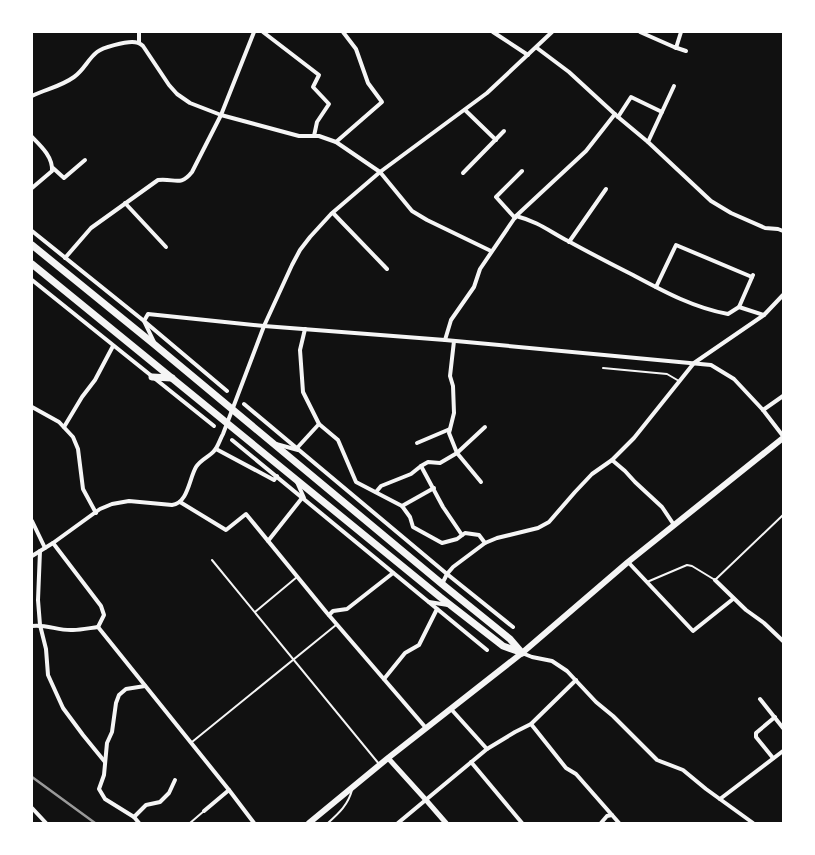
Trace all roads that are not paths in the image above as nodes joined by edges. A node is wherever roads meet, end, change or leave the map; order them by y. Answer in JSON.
{"nodes":[{"id":1,"x":139,"y":32,"type":"edge"},
{"id":2,"x":254,"y":32,"type":"edge"},
{"id":3,"x":264,"y":32,"type":"edge"},
{"id":4,"x":343,"y":32,"type":"edge"},
{"id":5,"x":493,"y":32,"type":"edge"},
{"id":6,"x":552,"y":32,"type":"edge"},
{"id":7,"x":640,"y":32,"type":"edge"},
{"id":8,"x":681,"y":32,"type":"edge"},
{"id":9,"x":139,"y":43,"type":"junction"},
{"id":10,"x":537,"y":48,"type":"junction"},
{"id":11,"x":676,"y":48,"type":"junction"},
{"id":12,"x":686,"y":51,"type":"dead end"},
{"id":13,"x":528,"y":55,"type":"junction"},
{"id":14,"x":674,"y":86,"type":"dead end"},
{"id":15,"x":32,"y":96,"type":"edge"},
{"id":16,"x":465,"y":110,"type":"junction"},
{"id":17,"x":662,"y":112,"type":"junction"},
{"id":18,"x":221,"y":115,"type":"junction"},
{"id":19,"x":616,"y":115,"type":"junction"},
{"id":20,"x":504,"y":131,"type":"dead end"},
{"id":21,"x":314,"y":136,"type":"junction"},
{"id":22,"x":32,"y":137,"type":"edge"},
{"id":23,"x":496,"y":140,"type":"junction"},
{"id":24,"x":336,"y":142,"type":"junction"},
{"id":25,"x":648,"y":142,"type":"junction"},
{"id":26,"x":85,"y":160,"type":"dead end"},
{"id":27,"x":53,"y":168,"type":"junction"},
{"id":28,"x":522,"y":171,"type":"dead end"},
{"id":29,"x":380,"y":172,"type":"junction"},
{"id":30,"x":463,"y":172,"type":"dead end"},
{"id":31,"x":32,"y":188,"type":"edge"},
{"id":32,"x":606,"y":189,"type":"dead end"},
{"id":33,"x":125,"y":203,"type":"junction"},
{"id":34,"x":333,"y":213,"type":"junction"},
{"id":35,"x":516,"y":217,"type":"junction"},
{"id":36,"x":32,"y":231,"type":"edge"},
{"id":37,"x":783,"y":231,"type":"edge"},
{"id":38,"x":569,"y":242,"type":"junction"},
{"id":39,"x":32,"y":245,"type":"edge"},
{"id":40,"x":166,"y":247,"type":"dead end"},
{"id":41,"x":491,"y":251,"type":"junction"},
{"id":42,"x":65,"y":258,"type":"junction"},
{"id":43,"x":32,"y":264,"type":"edge"},
{"id":44,"x":388,"y":269,"type":"dead end"},
{"id":45,"x":32,"y":280,"type":"edge"},
{"id":46,"x":656,"y":287,"type":"junction"},
{"id":47,"x":783,"y":296,"type":"edge"},
{"id":48,"x":739,"y":307,"type":"junction"},
{"id":49,"x":764,"y":315,"type":"junction"},
{"id":50,"x":144,"y":321,"type":"junction"},
{"id":51,"x":264,"y":326,"type":"junction"},
{"id":52,"x":305,"y":329,"type":"junction"},
{"id":53,"x":445,"y":340,"type":"junction"},
{"id":54,"x":454,"y":341,"type":"junction"},
{"id":55,"x":155,"y":345,"type":"junction"},
{"id":56,"x":113,"y":346,"type":"junction"},
{"id":57,"x":694,"y":363,"type":"junction"},
{"id":58,"x":604,"y":368,"type":"dead end"},
{"id":59,"x":152,"y":377,"type":"junction"},
{"id":60,"x":173,"y":378,"type":"junction"},
{"id":61,"x":679,"y":381,"type":"junction"},
{"id":62,"x":227,"y":391,"type":"dead end"},
{"id":63,"x":783,"y":396,"type":"edge"},
{"id":64,"x":244,"y":404,"type":"dead end"},
{"id":65,"x":32,"y":407,"type":"edge"},
{"id":66,"x":232,"y":410,"type":"junction"},
{"id":67,"x":763,"y":410,"type":"junction"},
{"id":68,"x":226,"y":423,"type":"junction"},
{"id":69,"x":318,"y":424,"type":"junction"},
{"id":70,"x":214,"y":426,"type":"dead end"},
{"id":71,"x":64,"y":427,"type":"junction"},
{"id":72,"x":484,"y":427,"type":"dead end"},
{"id":73,"x":450,"y":429,"type":"junction"},
{"id":74,"x":783,"y":437,"type":"edge"},
{"id":75,"x":232,"y":440,"type":"dead end"},
{"id":76,"x":273,"y":443,"type":"junction"},
{"id":77,"x":417,"y":443,"type":"dead end"},
{"id":78,"x":216,"y":449,"type":"junction"},
{"id":79,"x":299,"y":449,"type":"junction"},
{"id":80,"x":457,"y":453,"type":"junction"},
{"id":81,"x":612,"y":460,"type":"junction"},
{"id":82,"x":421,"y":466,"type":"junction"},
{"id":83,"x":276,"y":476,"type":"junction"},
{"id":84,"x":295,"y":478,"type":"junction"},
{"id":85,"x":481,"y":482,"type":"dead end"},
{"id":86,"x":434,"y":488,"type":"junction"},
{"id":87,"x":376,"y":492,"type":"junction"},
{"id":88,"x":303,"y":499,"type":"junction"},
{"id":89,"x":180,"y":502,"type":"junction"},
{"id":90,"x":402,"y":506,"type":"junction"},
{"id":91,"x":96,"y":513,"type":"junction"},
{"id":92,"x":783,"y":515,"type":"edge"},
{"id":93,"x":32,"y":520,"type":"edge"},
{"id":94,"x":674,"y":525,"type":"junction"},
{"id":95,"x":462,"y":535,"type":"junction"},
{"id":96,"x":268,"y":541,"type":"junction"},
{"id":97,"x":53,"y":543,"type":"junction"},
{"id":98,"x":485,"y":543,"type":"junction"},
{"id":99,"x":45,"y":548,"type":"junction"},
{"id":100,"x":40,"y":551,"type":"junction"},
{"id":101,"x":32,"y":556,"type":"edge"},
{"id":102,"x":212,"y":560,"type":"dead end"},
{"id":103,"x":628,"y":562,"type":"junction"},
{"id":104,"x":393,"y":573,"type":"junction"},
{"id":105,"x":447,"y":574,"type":"junction"},
{"id":106,"x":297,"y":577,"type":"junction"},
{"id":107,"x":715,"y":580,"type":"junction"},
{"id":108,"x":646,"y":583,"type":"junction"},
{"id":109,"x":442,"y":584,"type":"junction"},
{"id":110,"x":733,"y":599,"type":"junction"},
{"id":111,"x":428,"y":602,"type":"junction"},
{"id":112,"x":450,"y":605,"type":"junction"},
{"id":113,"x":437,"y":609,"type":"junction"},
{"id":114,"x":255,"y":612,"type":"junction"},
{"id":115,"x":329,"y":615,"type":"junction"},
{"id":116,"x":337,"y":624,"type":"junction"},
{"id":117,"x":40,"y":625,"type":"junction"},
{"id":118,"x":32,"y":626,"type":"edge"},
{"id":119,"x":98,"y":627,"type":"junction"},
{"id":120,"x":513,"y":627,"type":"dead end"},
{"id":121,"x":783,"y":640,"type":"edge"},
{"id":122,"x":487,"y":650,"type":"dead end"},
{"id":123,"x":522,"y":653,"type":"junction"},
{"id":124,"x":294,"y":660,"type":"junction"},
{"id":125,"x":384,"y":679,"type":"junction"},
{"id":126,"x":576,"y":680,"type":"junction"},
{"id":127,"x":145,"y":686,"type":"junction"},
{"id":128,"x":760,"y":699,"type":"dead end"},
{"id":129,"x":451,"y":709,"type":"junction"},
{"id":130,"x":775,"y":717,"type":"junction"},
{"id":131,"x":531,"y":724,"type":"junction"},
{"id":132,"x":426,"y":728,"type":"junction"},
{"id":133,"x":783,"y":728,"type":"edge"},
{"id":134,"x":191,"y":743,"type":"junction"},
{"id":135,"x":487,"y":750,"type":"junction"},
{"id":136,"x":783,"y":750,"type":"edge"},
{"id":137,"x":388,"y":758,"type":"junction"},
{"id":138,"x":773,"y":758,"type":"junction"},
{"id":139,"x":105,"y":762,"type":"junction"},
{"id":140,"x":471,"y":762,"type":"junction"},
{"id":141,"x":379,"y":765,"type":"junction"},
{"id":142,"x":175,"y":780,"type":"dead end"},
{"id":143,"x":353,"y":787,"type":"junction"},
{"id":144,"x":229,"y":790,"type":"junction"},
{"id":145,"x":720,"y":799,"type":"junction"},
{"id":146,"x":426,"y":800,"type":"junction"},
{"id":147,"x":32,"y":808,"type":"edge"},
{"id":148,"x":204,"y":811,"type":"joint"},
{"id":149,"x":612,"y":815,"type":"junction"},
{"id":150,"x":134,"y":817,"type":"junction"},
{"id":151,"x":46,"y":823,"type":"edge"},
{"id":152,"x":139,"y":823,"type":"edge"},
{"id":153,"x":190,"y":823,"type":"edge"},
{"id":154,"x":254,"y":823,"type":"edge"},
{"id":155,"x":308,"y":823,"type":"edge"},
{"id":156,"x":328,"y":823,"type":"edge"},
{"id":157,"x":398,"y":823,"type":"edge"},
{"id":158,"x":446,"y":823,"type":"edge"},
{"id":159,"x":522,"y":823,"type":"edge"},
{"id":160,"x":601,"y":823,"type":"edge"},
{"id":161,"x":619,"y":823,"type":"edge"},
{"id":162,"x":753,"y":823,"type":"edge"}],
"edges":[{"from":1,"to":9,"type":"street"},
{"from":2,"to":18,"type":"street"},
{"from":3,"to":21,"type":"street"},
{"from":4,"to":24,"type":"street"},
{"from":5,"to":13,"type":"street"},
{"from":6,"to":10,"type":"street"},
{"from":7,"to":11,"type":"street"},
{"from":8,"to":11,"type":"street"},
{"from":9,"to":15,"type":"street"},
{"from":9,"to":18,"type":"street"},
{"from":10,"to":13,"type":"street"},
{"from":10,"to":19,"type":"street"},
{"from":11,"to":12,"type":"street"},
{"from":13,"to":16,"type":"street"},
{"from":14,"to":17,"type":"street"},
{"from":16,"to":23,"type":"street"},
{"from":16,"to":29,"type":"street"},
{"from":17,"to":19,"type":"street"},
{"from":17,"to":25,"type":"street"},
{"from":18,"to":21,"type":"street"},
{"from":18,"to":33,"type":"street"},
{"from":19,"to":25,"type":"street"},
{"from":19,"to":35,"type":"street"},
{"from":20,"to":23,"type":"street"},
{"from":21,"to":24,"type":"street"},
{"from":22,"to":27,"type":"street"},
{"from":23,"to":30,"type":"street"},
{"from":24,"to":29,"type":"street"},
{"from":25,"to":37,"type":"street"},
{"from":26,"to":27,"type":"street"},
{"from":27,"to":31,"type":"street"},
{"from":28,"to":35,"type":"street"},
{"from":29,"to":34,"type":"street"},
{"from":29,"to":41,"type":"street"},
{"from":32,"to":38,"type":"street"},
{"from":33,"to":40,"type":"street"},
{"from":33,"to":42,"type":"street"},
{"from":34,"to":44,"type":"street"},
{"from":34,"to":51,"type":"street"},
{"from":35,"to":38,"type":"street"},
{"from":35,"to":41,"type":"street"},
{"from":36,"to":42,"type":"street"},
{"from":38,"to":46,"type":"street"},
{"from":39,"to":55,"type":"highway"},
{"from":41,"to":53,"type":"street"},
{"from":42,"to":50,"type":"street"},
{"from":43,"to":60,"type":"highway"},
{"from":45,"to":56,"type":"street"},
{"from":46,"to":48,"type":"street"},
{"from":46,"to":48,"type":"street"},
{"from":47,"to":49,"type":"street"},
{"from":48,"to":49,"type":"street"},
{"from":49,"to":57,"type":"street"},
{"from":50,"to":51,"type":"street"},
{"from":50,"to":55,"type":"street"},
{"from":50,"to":62,"type":"street"},
{"from":51,"to":52,"type":"street"},
{"from":51,"to":66,"type":"street"},
{"from":52,"to":53,"type":"street"},
{"from":52,"to":69,"type":"street"},
{"from":53,"to":54,"type":"street"},
{"from":54,"to":57,"type":"street"},
{"from":54,"to":73,"type":"street"},
{"from":55,"to":66,"type":"highway"},
{"from":56,"to":59,"type":"street"},
{"from":56,"to":71,"type":"street"},
{"from":57,"to":61,"type":"street"},
{"from":57,"to":67,"type":"street"},
{"from":58,"to":61,"type":"lane"},
{"from":59,"to":60,"type":"highway"},
{"from":59,"to":70,"type":"street"},
{"from":60,"to":68,"type":"highway"},
{"from":61,"to":81,"type":"street"},
{"from":63,"to":67,"type":"street"},
{"from":64,"to":79,"type":"street"},
{"from":65,"to":71,"type":"street"},
{"from":66,"to":68,"type":"street"},
{"from":66,"to":76,"type":"highway"},
{"from":67,"to":74,"type":"street"},
{"from":68,"to":78,"type":"street"},
{"from":68,"to":84,"type":"highway"},
{"from":69,"to":79,"type":"street"},
{"from":69,"to":87,"type":"street"},
{"from":71,"to":91,"type":"street"},
{"from":72,"to":80,"type":"street"},
{"from":73,"to":77,"type":"street"},
{"from":73,"to":80,"type":"street"},
{"from":74,"to":94,"type":"main road"},
{"from":75,"to":83,"type":"street"},
{"from":76,"to":79,"type":"street"},
{"from":76,"to":109,"type":"highway"},
{"from":78,"to":83,"type":"street"},
{"from":78,"to":89,"type":"street"},
{"from":79,"to":105,"type":"street"},
{"from":80,"to":82,"type":"street"},
{"from":80,"to":85,"type":"street"},
{"from":81,"to":94,"type":"street"},
{"from":81,"to":98,"type":"street"},
{"from":82,"to":86,"type":"street"},
{"from":82,"to":87,"type":"street"},
{"from":83,"to":88,"type":"street"},
{"from":84,"to":88,"type":"street"},
{"from":84,"to":112,"type":"highway"},
{"from":86,"to":90,"type":"street"},
{"from":86,"to":95,"type":"street"},
{"from":87,"to":90,"type":"street"},
{"from":88,"to":96,"type":"street"},
{"from":88,"to":104,"type":"street"},
{"from":89,"to":91,"type":"street"},
{"from":89,"to":96,"type":"street"},
{"from":90,"to":95,"type":"street"},
{"from":91,"to":97,"type":"street"},
{"from":92,"to":107,"type":"lane"},
{"from":93,"to":99,"type":"street"},
{"from":94,"to":103,"type":"main road"},
{"from":95,"to":98,"type":"street"},
{"from":96,"to":106,"type":"street"},
{"from":97,"to":99,"type":"street"},
{"from":97,"to":119,"type":"street"},
{"from":98,"to":105,"type":"street"},
{"from":99,"to":100,"type":"street"},
{"from":100,"to":101,"type":"street"},
{"from":100,"to":117,"type":"street"},
{"from":102,"to":114,"type":"lane"},
{"from":103,"to":108,"type":"street"},
{"from":103,"to":123,"type":"main road"},
{"from":104,"to":111,"type":"street"},
{"from":104,"to":115,"type":"street"},
{"from":105,"to":109,"type":"street"},
{"from":105,"to":120,"type":"street"},
{"from":106,"to":114,"type":"lane"},
{"from":106,"to":115,"type":"street"},
{"from":107,"to":108,"type":"lane"},
{"from":107,"to":110,"type":"street"},
{"from":108,"to":110,"type":"street"},
{"from":109,"to":123,"type":"highway"},
{"from":110,"to":121,"type":"street"},
{"from":111,"to":112,"type":"street"},
{"from":111,"to":113,"type":"street"},
{"from":112,"to":123,"type":"highway"},
{"from":113,"to":122,"type":"street"},
{"from":113,"to":125,"type":"street"},
{"from":114,"to":124,"type":"lane"},
{"from":115,"to":116,"type":"street"},
{"from":116,"to":124,"type":"lane"},
{"from":116,"to":125,"type":"street"},
{"from":117,"to":118,"type":"street"},
{"from":117,"to":119,"type":"street"},
{"from":117,"to":139,"type":"street"},
{"from":119,"to":127,"type":"street"},
{"from":123,"to":126,"type":"street"},
{"from":123,"to":129,"type":"main road"},
{"from":124,"to":134,"type":"lane"},
{"from":124,"to":141,"type":"lane"},
{"from":125,"to":132,"type":"street"},
{"from":126,"to":131,"type":"street"},
{"from":126,"to":145,"type":"street"},
{"from":127,"to":134,"type":"street"},
{"from":127,"to":139,"type":"street"},
{"from":128,"to":130,"type":"street"},
{"from":129,"to":132,"type":"main road"},
{"from":129,"to":135,"type":"street"},
{"from":130,"to":133,"type":"street"},
{"from":130,"to":138,"type":"street"},
{"from":131,"to":135,"type":"street"},
{"from":131,"to":149,"type":"street"},
{"from":132,"to":137,"type":"main road"},
{"from":134,"to":144,"type":"street"},
{"from":135,"to":140,"type":"street"},
{"from":136,"to":138,"type":"street"},
{"from":137,"to":141,"type":"main road"},
{"from":137,"to":146,"type":"street"},
{"from":138,"to":145,"type":"street"},
{"from":139,"to":150,"type":"street"},
{"from":140,"to":146,"type":"street"},
{"from":140,"to":159,"type":"street"},
{"from":141,"to":143,"type":"main road"},
{"from":142,"to":150,"type":"street"},
{"from":143,"to":155,"type":"main road"},
{"from":143,"to":156,"type":"lane"},
{"from":144,"to":148,"type":"street"},
{"from":144,"to":154,"type":"street"},
{"from":145,"to":162,"type":"street"},
{"from":146,"to":157,"type":"street"},
{"from":146,"to":158,"type":"street"},
{"from":147,"to":151,"type":"street"},
{"from":148,"to":153,"type":"lane"},
{"from":149,"to":160,"type":"street"},
{"from":149,"to":161,"type":"street"},
{"from":150,"to":152,"type":"street"}]}
